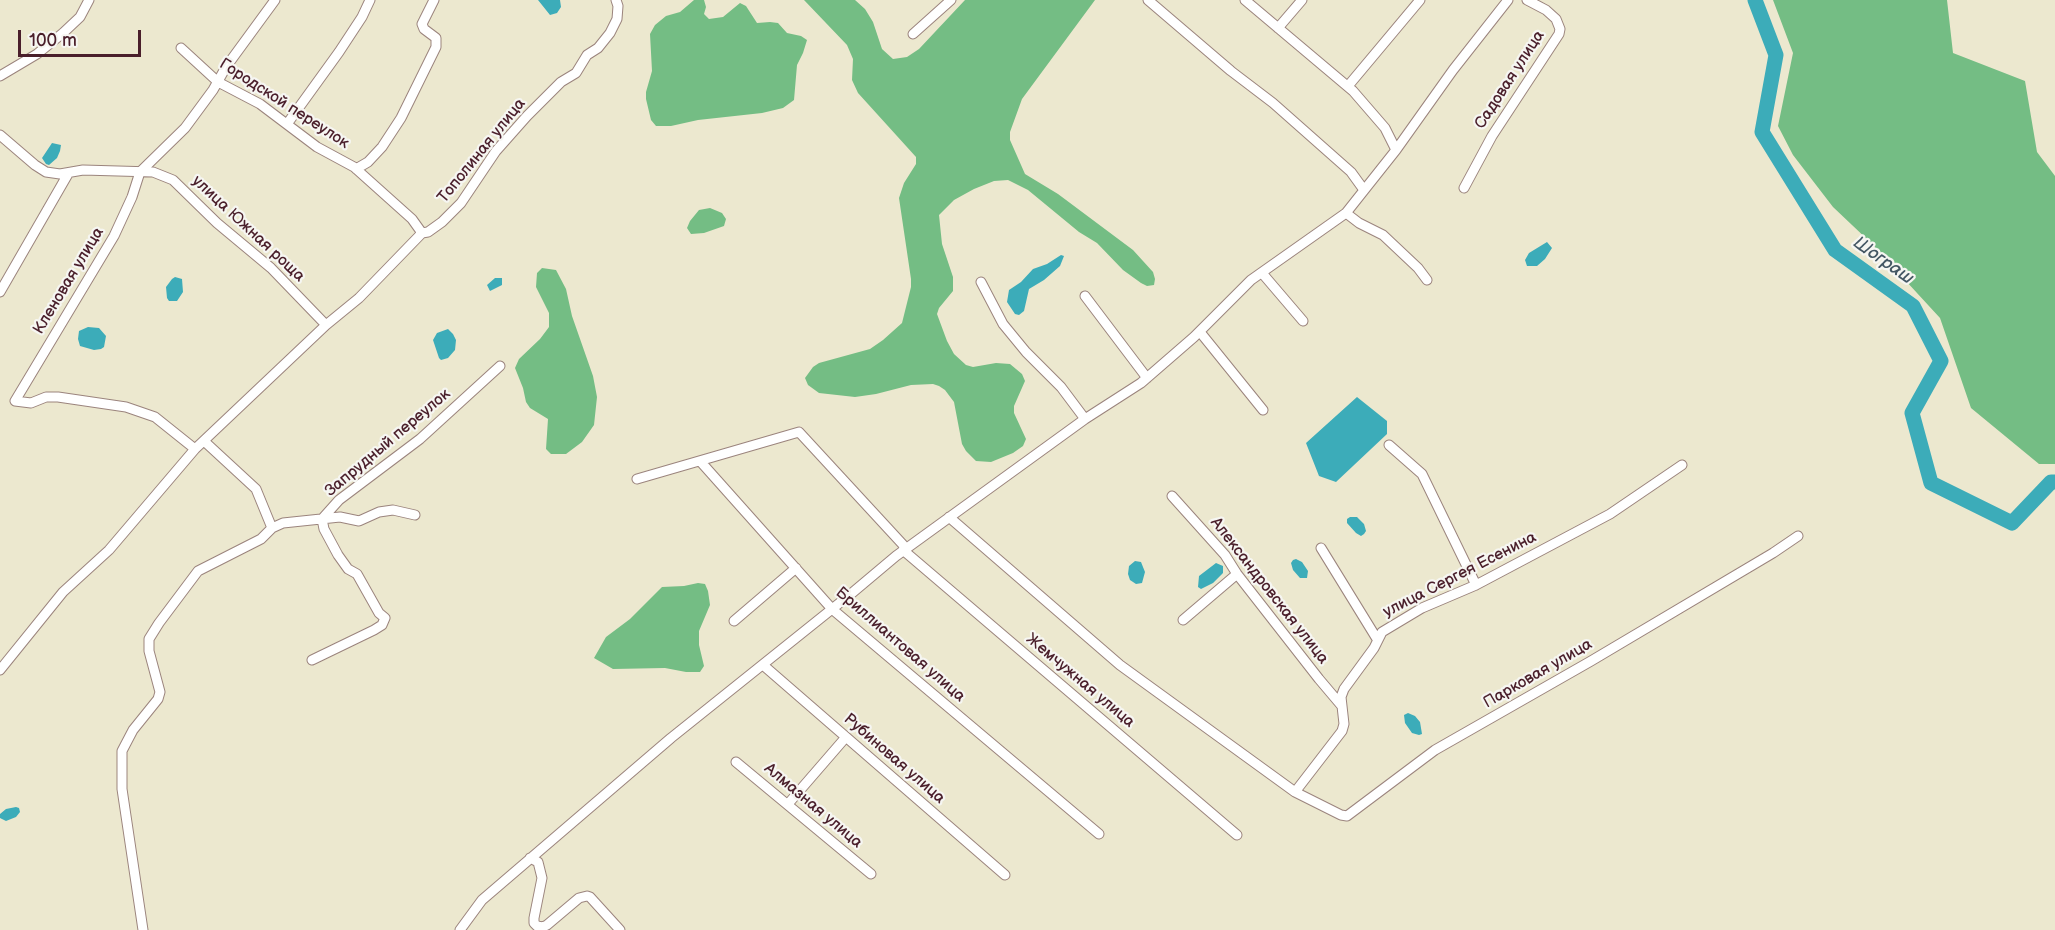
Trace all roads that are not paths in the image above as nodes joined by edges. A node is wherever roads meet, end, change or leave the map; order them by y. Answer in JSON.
{"nodes":[{"id":1,"x":89,"y":0,"type":"edge"},
{"id":2,"x":274,"y":0,"type":"edge"},
{"id":3,"x":370,"y":0,"type":"edge"},
{"id":4,"x":434,"y":0,"type":"edge"},
{"id":5,"x":616,"y":0,"type":"edge"},
{"id":6,"x":951,"y":0,"type":"edge"},
{"id":7,"x":1148,"y":0,"type":"edge"},
{"id":8,"x":1245,"y":0,"type":"edge"},
{"id":9,"x":1302,"y":0,"type":"edge"},
{"id":10,"x":1420,"y":0,"type":"edge"},
{"id":11,"x":1508,"y":0,"type":"edge"},
{"id":12,"x":1527,"y":0,"type":"edge"},
{"id":13,"x":1278,"y":28,"type":"junction"},
{"id":14,"x":913,"y":34,"type":"dead end"},
{"id":15,"x":181,"y":48,"type":"dead end"},
{"id":16,"x":0,"y":76,"type":"edge"},
{"id":17,"x":218,"y":82,"type":"junction"},
{"id":18,"x":1348,"y":86,"type":"junction"},
{"id":19,"x":287,"y":123,"type":"junction"},
{"id":20,"x":0,"y":135,"type":"edge"},
{"id":21,"x":1395,"y":150,"type":"junction"},
{"id":22,"x":356,"y":169,"type":"junction"},
{"id":23,"x":140,"y":172,"type":"junction"},
{"id":24,"x":68,"y":174,"type":"junction"},
{"id":25,"x":1464,"y":188,"type":"dead end"},
{"id":26,"x":1364,"y":190,"type":"junction"},
{"id":27,"x":1346,"y":213,"type":"junction"},
{"id":28,"x":422,"y":233,"type":"junction"},
{"id":29,"x":1262,"y":273,"type":"junction"},
{"id":30,"x":1427,"y":280,"type":"dead end"},
{"id":31,"x":981,"y":282,"type":"dead end"},
{"id":32,"x":0,"y":292,"type":"edge"},
{"id":33,"x":1085,"y":296,"type":"dead end"},
{"id":34,"x":1304,"y":321,"type":"dead end"},
{"id":35,"x":326,"y":325,"type":"junction"},
{"id":36,"x":1200,"y":332,"type":"junction"},
{"id":37,"x":500,"y":366,"type":"dead end"},
{"id":38,"x":1147,"y":378,"type":"junction"},
{"id":39,"x":1263,"y":410,"type":"dead end"},
{"id":40,"x":1085,"y":419,"type":"junction"},
{"id":41,"x":204,"y":441,"type":"junction"},
{"id":42,"x":1389,"y":445,"type":"dead end"},
{"id":43,"x":195,"y":449,"type":"junction"},
{"id":44,"x":700,"y":461,"type":"junction"},
{"id":45,"x":1682,"y":465,"type":"dead end"},
{"id":46,"x":637,"y":479,"type":"dead end"},
{"id":47,"x":1172,"y":496,"type":"dead end"},
{"id":48,"x":415,"y":516,"type":"dead end"},
{"id":49,"x":949,"y":517,"type":"junction"},
{"id":50,"x":322,"y":519,"type":"junction"},
{"id":51,"x":272,"y":528,"type":"junction"},
{"id":52,"x":1798,"y":536,"type":"dead end"},
{"id":53,"x":1321,"y":548,"type":"dead end"},
{"id":54,"x":905,"y":549,"type":"junction"},
{"id":55,"x":796,"y":568,"type":"junction"},
{"id":56,"x":1237,"y":574,"type":"junction"},
{"id":57,"x":1476,"y":585,"type":"junction"},
{"id":58,"x":832,"y":609,"type":"junction"},
{"id":59,"x":1183,"y":620,"type":"dead end"},
{"id":60,"x":734,"y":621,"type":"dead end"},
{"id":61,"x":1377,"y":639,"type":"junction"},
{"id":62,"x":312,"y":660,"type":"dead end"},
{"id":63,"x":763,"y":665,"type":"junction"},
{"id":64,"x":0,"y":670,"type":"edge"},
{"id":65,"x":1341,"y":705,"type":"junction"},
{"id":66,"x":846,"y":737,"type":"junction"},
{"id":67,"x":736,"y":762,"type":"dead end"},
{"id":68,"x":1295,"y":792,"type":"junction"},
{"id":69,"x":788,"y":804,"type":"junction"},
{"id":70,"x":1099,"y":834,"type":"dead end"},
{"id":71,"x":1238,"y":835,"type":"dead end"},
{"id":72,"x":530,"y":858,"type":"junction"},
{"id":73,"x":871,"y":874,"type":"dead end"},
{"id":74,"x":1005,"y":875,"type":"dead end"},
{"id":75,"x":143,"y":930,"type":"edge"},
{"id":76,"x":460,"y":930,"type":"edge"},
{"id":77,"x":620,"y":930,"type":"edge"}],
"edges":[{"from":1,"to":16,"type":"street"},
{"from":2,"to":17,"type":"street"},
{"from":3,"to":19,"type":"street"},
{"from":4,"to":22,"type":"street"},
{"from":5,"to":28,"type":"street","name":"Тополиная улица"},
{"from":6,"to":14,"type":"street"},
{"from":7,"to":26,"type":"street"},
{"from":8,"to":13,"type":"street"},
{"from":9,"to":13,"type":"street"},
{"from":10,"to":18,"type":"street"},
{"from":11,"to":21,"type":"street"},
{"from":12,"to":25,"type":"street","name":"Садовая улица"},
{"from":13,"to":18,"type":"street"},
{"from":15,"to":17,"type":"street","name":"Городской переулок"},
{"from":17,"to":19,"type":"street","name":"Городской переулок"},
{"from":17,"to":23,"type":"street"},
{"from":18,"to":21,"type":"street"},
{"from":19,"to":22,"type":"street","name":"Городской переулок"},
{"from":20,"to":24,"type":"street"},
{"from":21,"to":26,"type":"street"},
{"from":22,"to":28,"type":"street","name":"Городской переулок"},
{"from":23,"to":24,"type":"street","name":"улица Южная роща"},
{"from":23,"to":35,"type":"street","name":"улица Южная роща"},
{"from":23,"to":43,"type":"street","name":"Кленовая улица"},
{"from":24,"to":32,"type":"street"},
{"from":26,"to":27,"type":"street"},
{"from":27,"to":29,"type":"street"},
{"from":27,"to":30,"type":"street"},
{"from":28,"to":35,"type":"street","name":"Тополиная улица"},
{"from":29,"to":34,"type":"street"},
{"from":29,"to":36,"type":"street"},
{"from":31,"to":40,"type":"street"},
{"from":33,"to":38,"type":"street"},
{"from":35,"to":41,"type":"street","name":"Тополиная улица"},
{"from":36,"to":38,"type":"street"},
{"from":36,"to":39,"type":"street"},
{"from":37,"to":50,"type":"street","name":"Запрудный переулок"},
{"from":38,"to":40,"type":"street"},
{"from":40,"to":49,"type":"street"},
{"from":41,"to":43,"type":"street","name":"Тополиная улица"},
{"from":41,"to":51,"type":"street"},
{"from":42,"to":57,"type":"street"},
{"from":43,"to":64,"type":"street","name":"Тополиная улица"},
{"from":44,"to":46,"type":"street","name":"Жемчужная улица"},
{"from":44,"to":54,"type":"street","name":"Жемчужная улица"},
{"from":44,"to":55,"type":"street","name":"Бриллиантовая улица"},
{"from":45,"to":57,"type":"street","name":"улица Сергея Есенина"},
{"from":47,"to":56,"type":"street","name":"Александровская улица"},
{"from":48,"to":50,"type":"street"},
{"from":49,"to":54,"type":"street"},
{"from":49,"to":68,"type":"street","name":"Парковая улица"},
{"from":50,"to":51,"type":"street"},
{"from":50,"to":62,"type":"street"},
{"from":51,"to":75,"type":"street"},
{"from":52,"to":68,"type":"street","name":"Парковая улица"},
{"from":53,"to":61,"type":"street"},
{"from":54,"to":58,"type":"street"},
{"from":54,"to":71,"type":"street","name":"Жемчужная улица"},
{"from":55,"to":58,"type":"street","name":"Бриллиантовая улица"},
{"from":55,"to":60,"type":"street"},
{"from":56,"to":59,"type":"street"},
{"from":56,"to":65,"type":"street","name":"Александровская улица"},
{"from":57,"to":61,"type":"street","name":"улица Сергея Есенина"},
{"from":58,"to":63,"type":"street"},
{"from":58,"to":70,"type":"street","name":"Бриллиантовая улица"},
{"from":61,"to":65,"type":"street","name":"улица Сергея Есенина"},
{"from":63,"to":66,"type":"street","name":"Рубиновая улица"},
{"from":63,"to":72,"type":"street"},
{"from":65,"to":68,"type":"street","name":"улица Сергея Есенина"},
{"from":66,"to":69,"type":"street"},
{"from":66,"to":74,"type":"street","name":"Рубиновая улица"},
{"from":67,"to":69,"type":"street","name":"Алмазная улица"},
{"from":69,"to":73,"type":"street","name":"Алмазная улица"},
{"from":72,"to":76,"type":"street"},
{"from":72,"to":77,"type":"street"}]}
